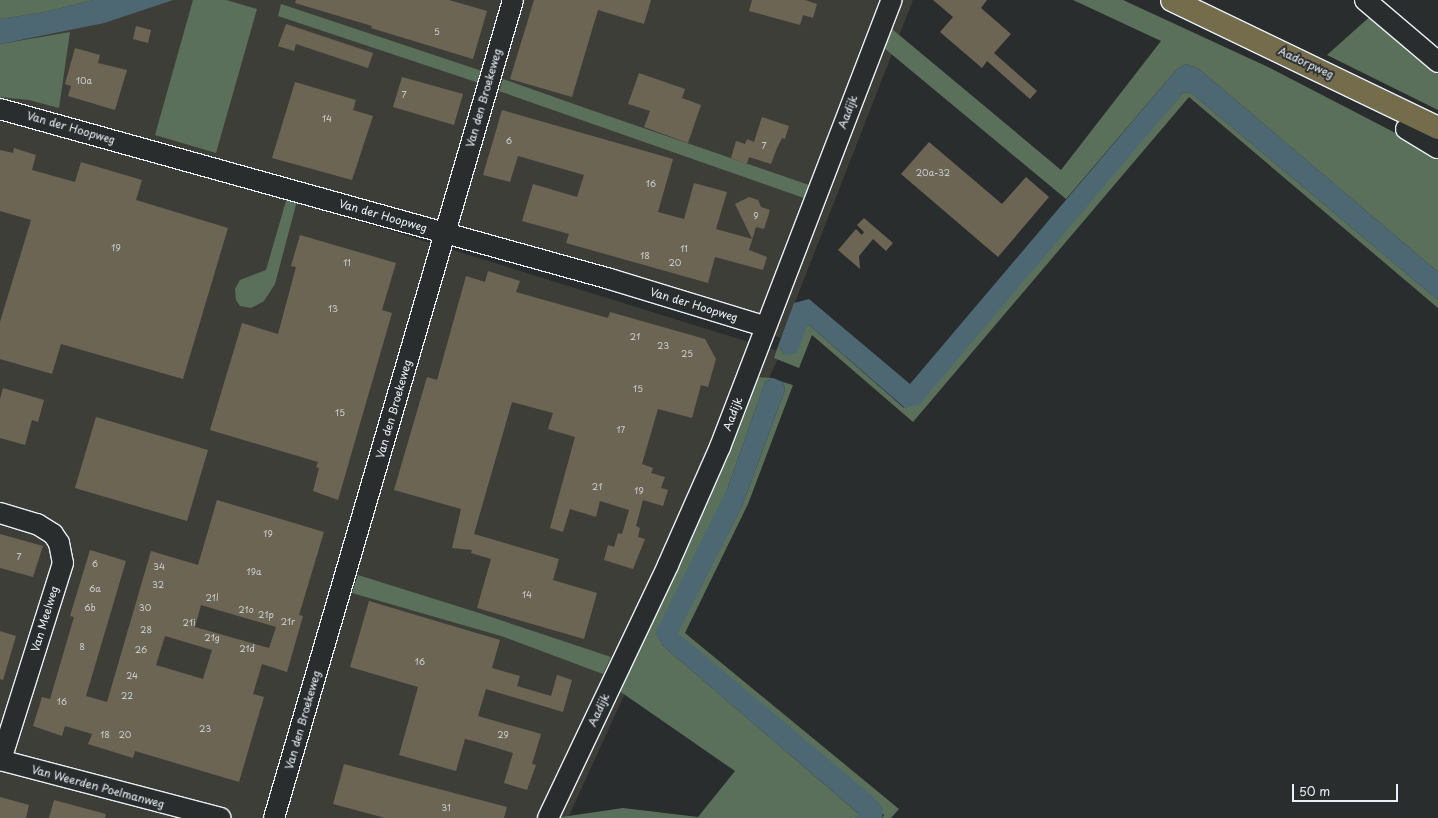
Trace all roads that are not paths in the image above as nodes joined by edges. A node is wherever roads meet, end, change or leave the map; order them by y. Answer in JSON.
{"nodes":[{"id":1,"x":513,"y":0,"type":"edge"},
{"id":2,"x":892,"y":0,"type":"edge"},
{"id":3,"x":1172,"y":0,"type":"edge"},
{"id":4,"x":1365,"y":0,"type":"edge"},
{"id":5,"x":1438,"y":62,"type":"edge"},
{"id":6,"x":0,"y":109,"type":"edge"},
{"id":7,"x":1438,"y":128,"type":"edge"},
{"id":8,"x":1406,"y":129,"type":"dead end"},
{"id":9,"x":1438,"y":148,"type":"edge"},
{"id":10,"x":445,"y":234,"type":"junction"},
{"id":11,"x":764,"y":326,"type":"junction"},
{"id":12,"x":0,"y":513,"type":"edge"},
{"id":13,"x":1,"y":760,"type":"edge"},
{"id":14,"x":165,"y":812,"type":"edge"},
{"id":15,"x":220,"y":818,"type":"edge"},
{"id":16,"x":274,"y":818,"type":"edge"},
{"id":17,"x":548,"y":818,"type":"edge"}],
"edges":[{"from":1,"to":10,"type":"street","name":"Van den Broekeweg"},
{"from":2,"to":11,"type":"street","name":"Aadijk"},
{"from":3,"to":7,"type":"main road","name":"Aadorpweg"},
{"from":4,"to":5,"type":"street"},
{"from":6,"to":10,"type":"street","name":"Van der Hoopweg"},
{"from":8,"to":9,"type":"street"},
{"from":10,"to":11,"type":"street","name":"Van der Hoopweg"},
{"from":10,"to":16,"type":"street","name":"Van den Broekeweg"},
{"from":11,"to":17,"type":"street","name":"Aadijk"},
{"from":12,"to":13,"type":"street","name":"Van Meelweg"},
{"from":13,"to":14,"type":"street","name":"Van Weerden Poelmanweg"},
{"from":14,"to":15,"type":"street","name":"Van Weerden Poelmanweg"}]}
